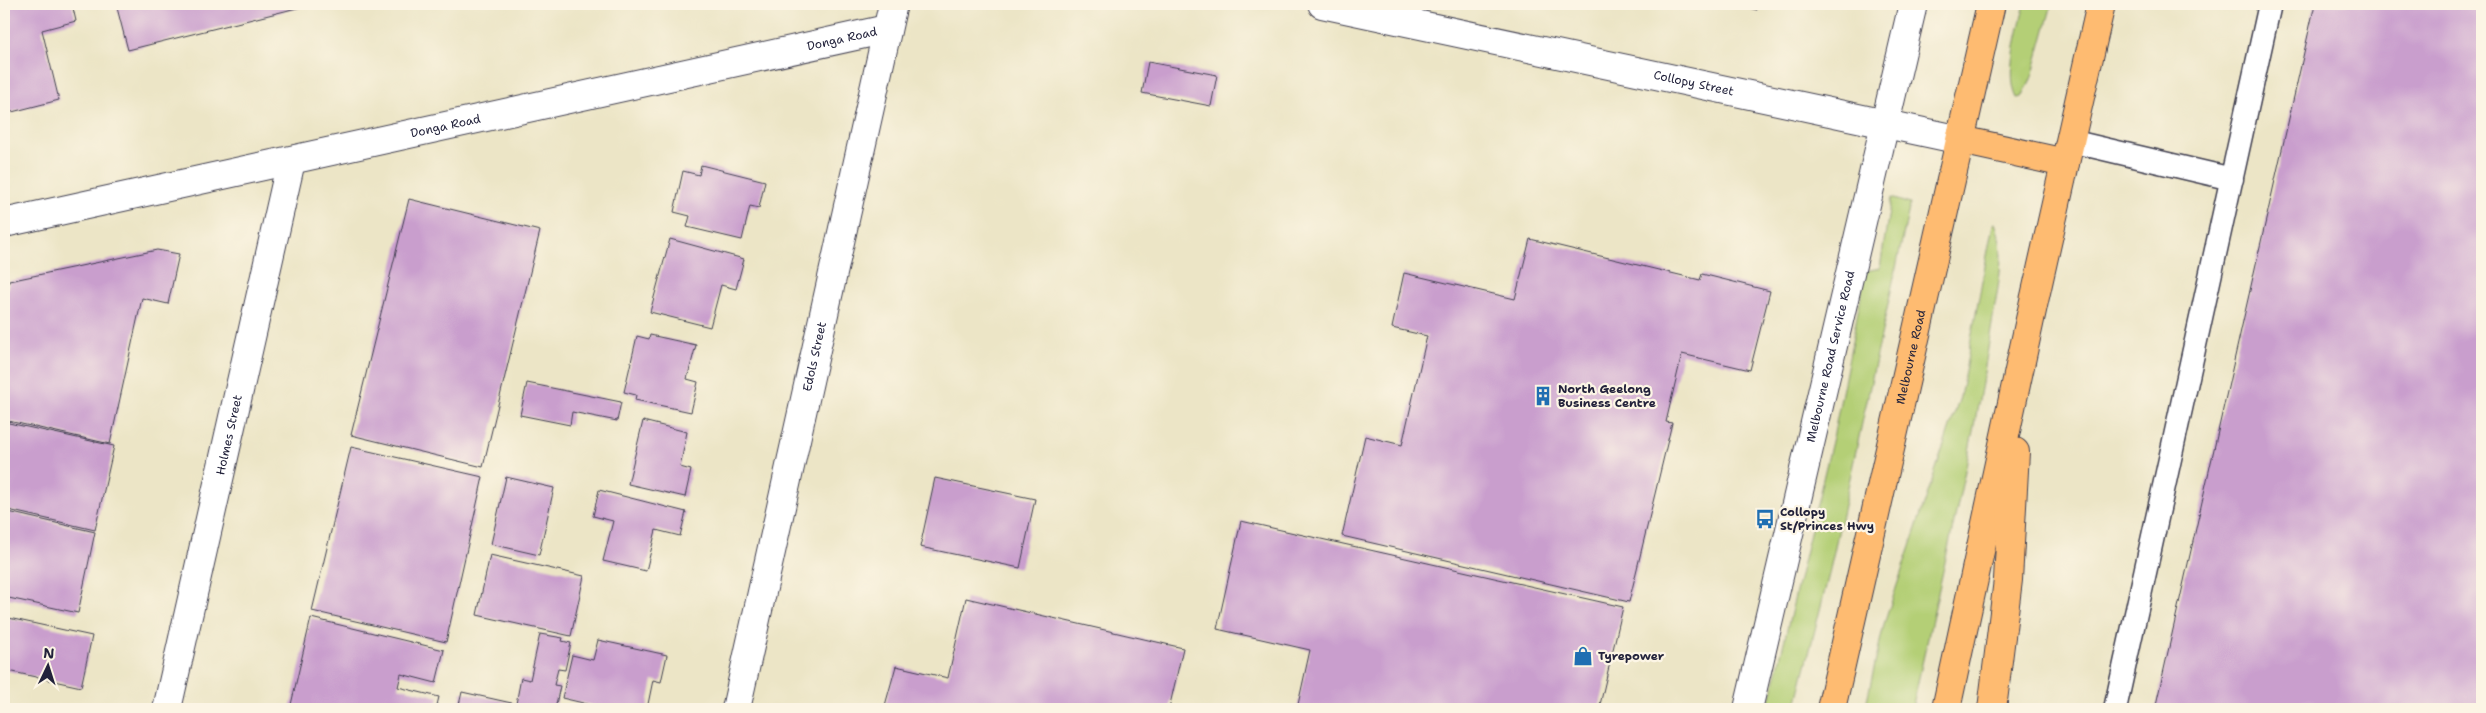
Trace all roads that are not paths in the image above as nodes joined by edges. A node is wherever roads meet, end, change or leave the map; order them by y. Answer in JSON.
{"nodes":[{"id":1,"x":1322,"y":4,"type":"edge"},
{"id":2,"x":1913,"y":4,"type":"edge"},
{"id":3,"x":1991,"y":4,"type":"edge"},
{"id":4,"x":2102,"y":4,"type":"edge"},
{"id":5,"x":2270,"y":4,"type":"edge"},
{"id":6,"x":890,"y":16,"type":"edge"},
{"id":7,"x":1887,"y":125,"type":"junction"},
{"id":8,"x":1961,"y":140,"type":"junction"},
{"id":9,"x":2068,"y":152,"type":"junction"},
{"id":10,"x":291,"y":161,"type":"junction"},
{"id":11,"x":2232,"y":179,"type":"junction"},
{"id":12,"x":4,"y":223,"type":"edge"},
{"id":13,"x":2020,"y":364,"type":"junction"},
{"id":14,"x":167,"y":709,"type":"edge"},
{"id":15,"x":736,"y":709,"type":"edge"},
{"id":16,"x":1748,"y":709,"type":"edge"},
{"id":17,"x":1831,"y":709,"type":"edge"},
{"id":18,"x":1946,"y":709,"type":"edge"},
{"id":19,"x":1992,"y":709,"type":"edge"},
{"id":20,"x":2115,"y":709,"type":"edge"}],
"edges":[{"from":1,"to":7,"type":"street","name":"Collopy Street"},
{"from":2,"to":7,"type":"street","name":"Melbourne Road Service Road"},
{"from":3,"to":8,"type":"highway","name":"Melbourne Road"},
{"from":4,"to":9,"type":"highway"},
{"from":5,"to":11,"type":"lane"},
{"from":6,"to":10,"type":"street","name":"Donga Road"},
{"from":6,"to":15,"type":"street","name":"Edols Street"},
{"from":7,"to":8,"type":"street","name":"Collopy Street"},
{"from":7,"to":16,"type":"street","name":"Melbourne Road Service Road"},
{"from":8,"to":9,"type":"highway","name":"Collopy Street"},
{"from":8,"to":17,"type":"highway","name":"Melbourne Road"},
{"from":9,"to":11,"type":"lane"},
{"from":9,"to":13,"type":"highway"},
{"from":10,"to":12,"type":"street","name":"Donga Road"},
{"from":10,"to":14,"type":"street","name":"Holmes Street"},
{"from":11,"to":20,"type":"lane"},
{"from":13,"to":18,"type":"highway"},
{"from":13,"to":19,"type":"highway"}]}
